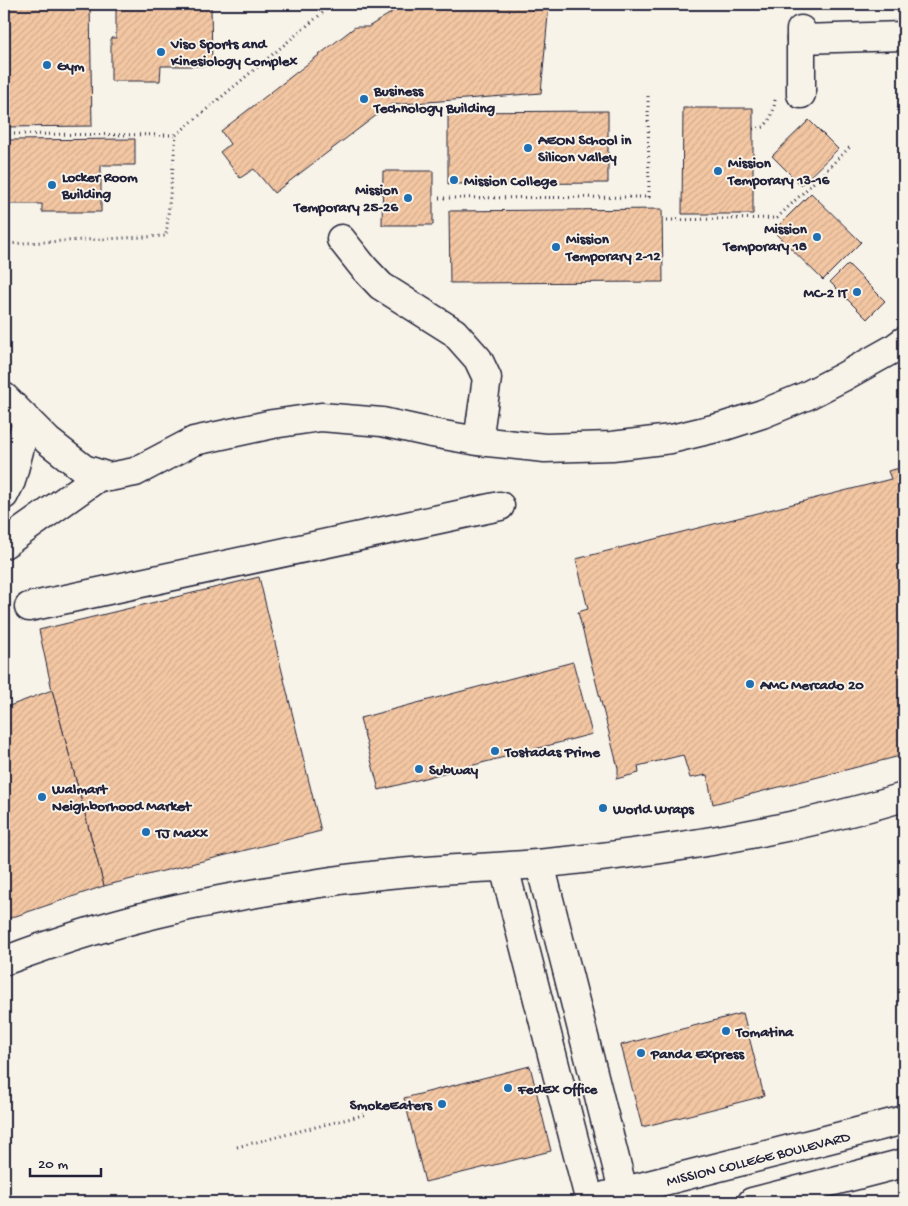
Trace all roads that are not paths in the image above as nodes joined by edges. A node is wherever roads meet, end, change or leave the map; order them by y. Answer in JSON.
{"nodes":[{"id":1,"x":904,"y":36,"type":"edge"},
{"id":2,"x":788,"y":94,"type":"road end"},
{"id":3,"x":341,"y":239,"type":"dead end"},
{"id":4,"x":904,"y":341,"type":"edge"},
{"id":5,"x":4,"y":397,"type":"edge"},
{"id":6,"x":27,"y":420,"type":"junction"},
{"id":7,"x":478,"y":441,"type":"junction"},
{"id":8,"x":101,"y":475,"type":"junction"},
{"id":9,"x":4,"y":495,"type":"edge"},
{"id":10,"x":500,"y":506,"type":"dead end"},
{"id":11,"x":4,"y":544,"type":"edge"},
{"id":12,"x":29,"y":606,"type":"dead end"},
{"id":13,"x":904,"y":797,"type":"edge"},
{"id":14,"x":540,"y":864,"type":"junction"},
{"id":15,"x":504,"y":867,"type":"junction"},
{"id":16,"x":4,"y":961,"type":"edge"},
{"id":17,"x":904,"y":1120,"type":"edge"},
{"id":18,"x":904,"y":1163,"type":"edge"},
{"id":19,"x":625,"y":1197,"type":"edge"},
{"id":20,"x":587,"y":1202,"type":"edge"},
{"id":21,"x":752,"y":1202,"type":"edge"}],
"edges":[{"from":1,"to":2,"type":"street"},
{"from":3,"to":7,"type":"street"},
{"from":4,"to":7,"type":"street"},
{"from":5,"to":6,"type":"street"},
{"from":6,"to":8,"type":"street"},
{"from":6,"to":9,"type":"street"},
{"from":7,"to":8,"type":"street"},
{"from":8,"to":11,"type":"street"},
{"from":10,"to":12,"type":"street"},
{"from":13,"to":14,"type":"street"},
{"from":14,"to":15,"type":"street"},
{"from":14,"to":19,"type":"street"},
{"from":15,"to":16,"type":"street"},
{"from":15,"to":20,"type":"street"},
{"from":17,"to":19,"type":"street","name":"MISSION COLLEGE BOULEVARD"},
{"from":18,"to":21,"type":"street"},
{"from":19,"to":20,"type":"street","name":"MISSION COLLEGE BOULEVARD"}]}
